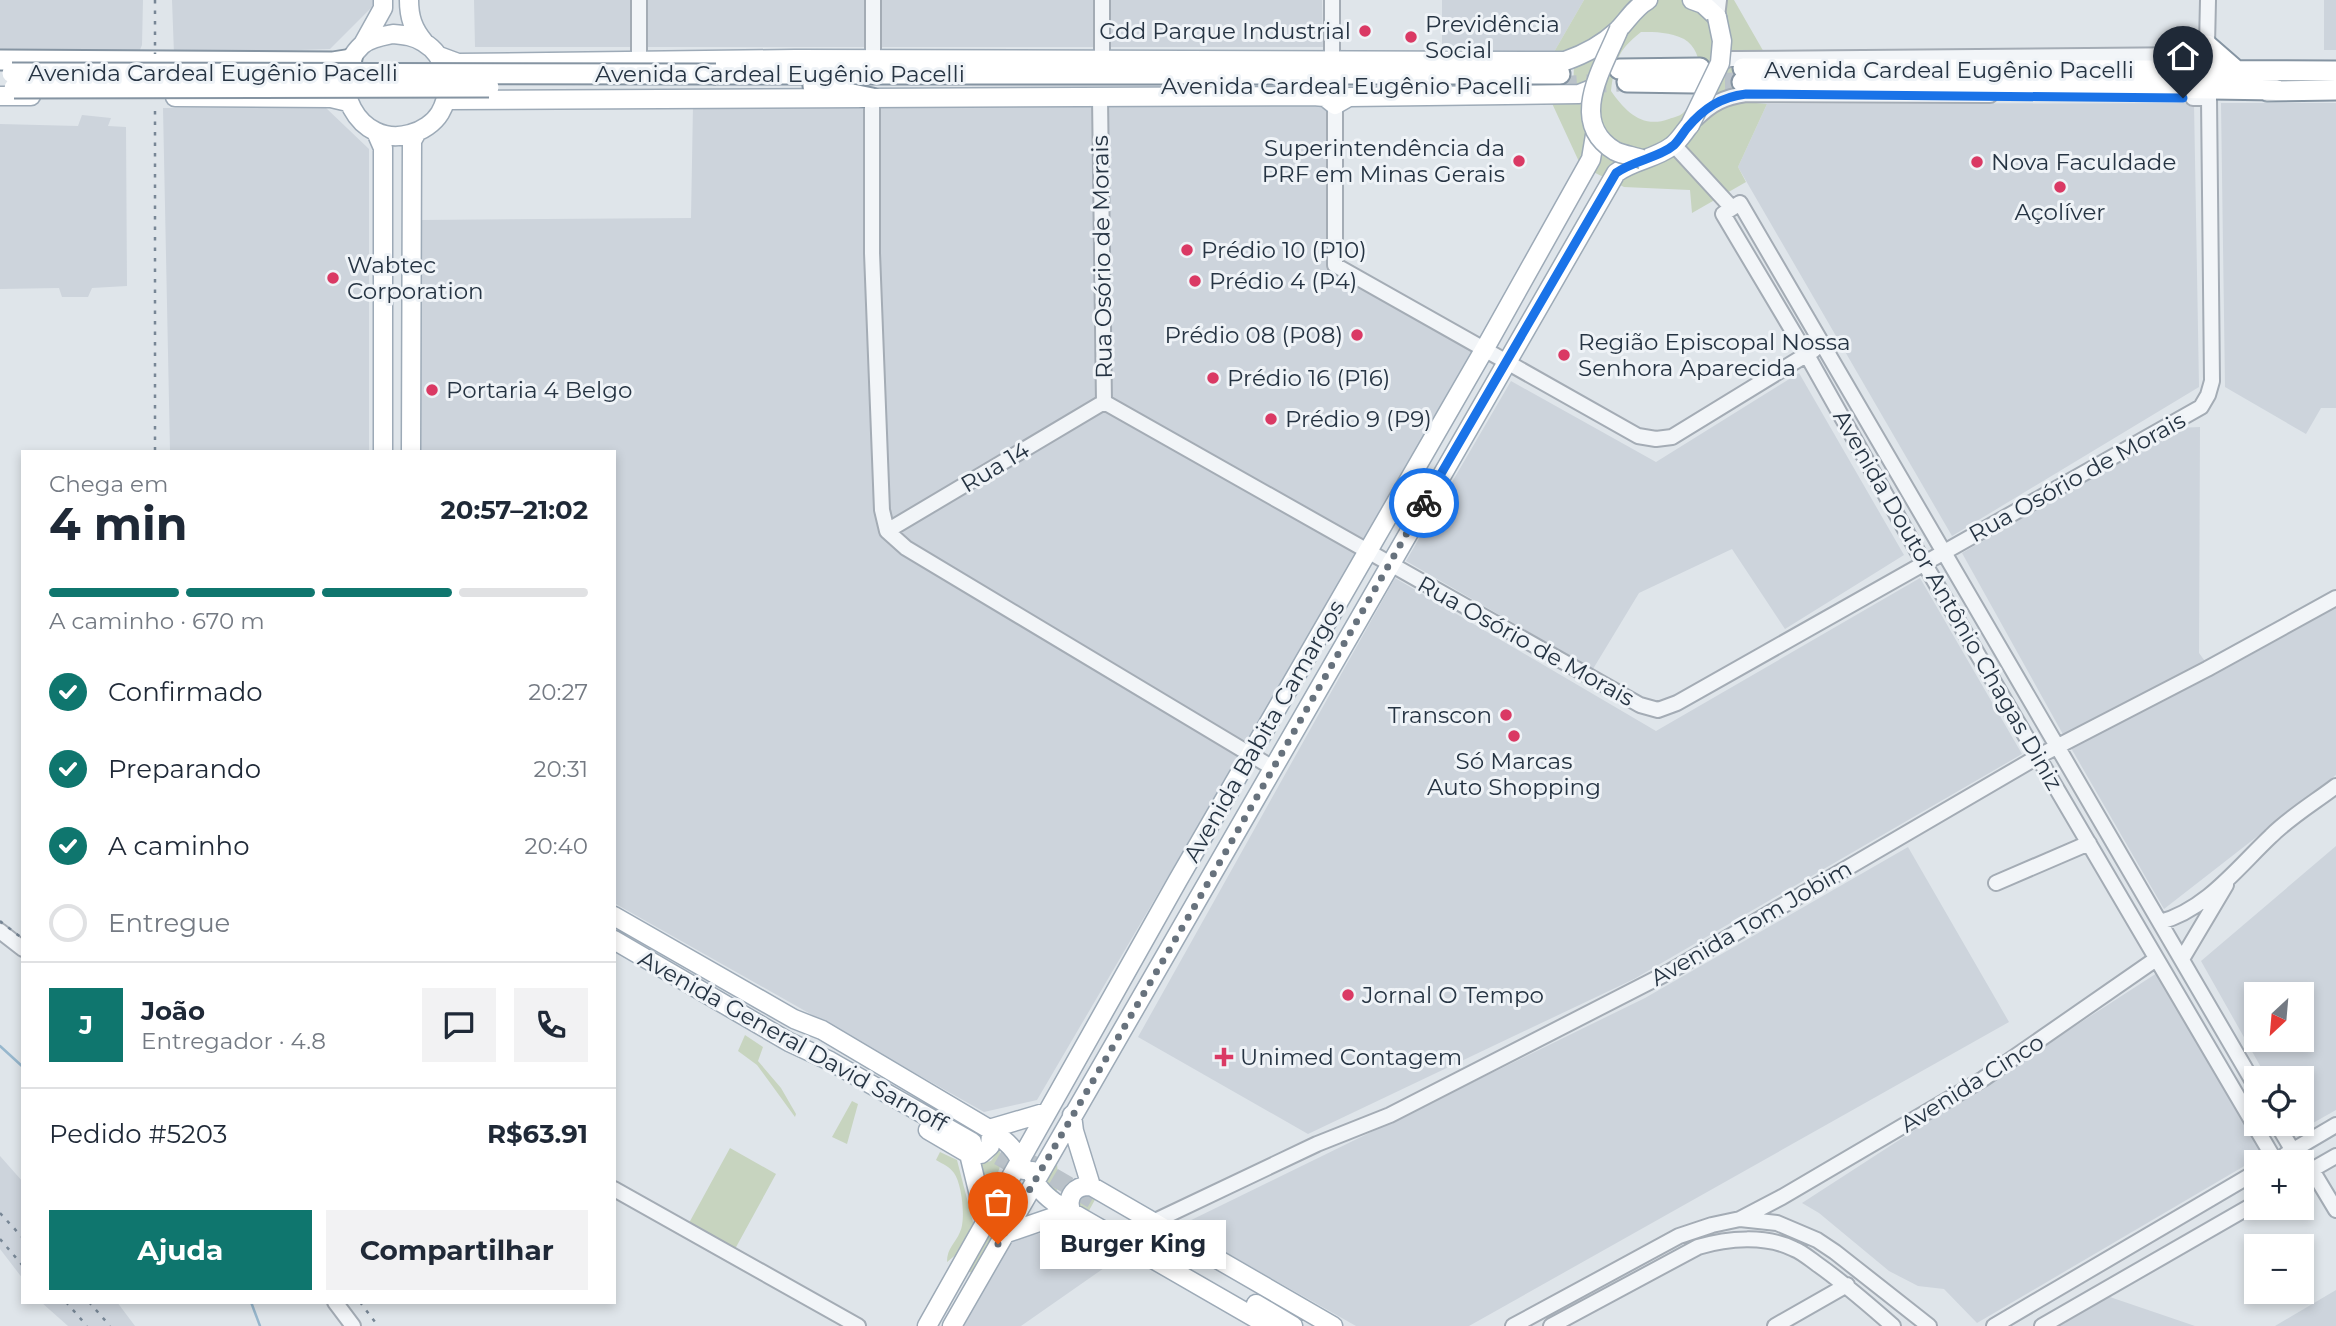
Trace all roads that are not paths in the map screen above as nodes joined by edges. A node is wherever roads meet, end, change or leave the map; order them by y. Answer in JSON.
{"nodes":[{"id":1,"x":383,"y":0,"type":"edge"},
{"id":2,"x":409,"y":0,"type":"edge"},
{"id":3,"x":639,"y":0,"type":"edge"},
{"id":4,"x":873,"y":0,"type":"edge"},
{"id":5,"x":1102,"y":0,"type":"edge"},
{"id":6,"x":1332,"y":0,"type":"edge"},
{"id":7,"x":1648,"y":0,"type":"edge"},
{"id":8,"x":1692,"y":0,"type":"edge"},
{"id":9,"x":2208,"y":0,"type":"edge"},
{"id":10,"x":1718,"y":9,"type":"edge"},
{"id":11,"x":1619,"y":29,"type":"junction"},
{"id":12,"x":424,"y":42,"type":"junction"},
{"id":13,"x":2207,"y":45,"type":"junction"},
{"id":14,"x":358,"y":52,"type":"junction"},
{"id":15,"x":439,"y":57,"type":"junction"},
{"id":16,"x":795,"y":59,"type":"junction"},
{"id":17,"x":873,"y":59,"type":"junction"},
{"id":18,"x":1102,"y":60,"type":"junction"},
{"id":19,"x":1332,"y":60,"type":"junction"},
{"id":20,"x":639,"y":61,"type":"junction"},
{"id":21,"x":1720,"y":63,"type":"junction"},
{"id":22,"x":2336,"y":71,"type":"edge"},
{"id":23,"x":2238,"y":72,"type":"junction"},
{"id":24,"x":912,"y":74,"type":"junction"},
{"id":25,"x":1698,"y":75,"type":"tunnel mouth"},
{"id":26,"x":1619,"y":76,"type":"tunnel mouth"},
{"id":27,"x":4,"y":80,"type":"edge"},
{"id":28,"x":717,"y":80,"type":"junction"},
{"id":29,"x":813,"y":86,"type":"junction"},
{"id":30,"x":1594,"y":88,"type":"junction"},
{"id":31,"x":2277,"y":90,"type":"junction"},
{"id":32,"x":2336,"y":90,"type":"edge"},
{"id":33,"x":872,"y":97,"type":"junction"},
{"id":34,"x":1100,"y":98,"type":"junction"},
{"id":35,"x":2209,"y":98,"type":"junction"},
{"id":36,"x":446,"y":100,"type":"junction"},
{"id":37,"x":348,"y":102,"type":"junction"},
{"id":38,"x":1335,"y":105,"type":"junction"},
{"id":39,"x":1690,"y":125,"type":"junction"},
{"id":40,"x":376,"y":132,"type":"junction"},
{"id":41,"x":417,"y":132,"type":"junction"},
{"id":42,"x":1595,"y":135,"type":"junction"},
{"id":43,"x":1674,"y":145,"type":"junction"},
{"id":44,"x":1642,"y":159,"type":"junction"},
{"id":45,"x":1732,"y":208,"type":"junction"},
{"id":46,"x":412,"y":341,"type":"junction"},
{"id":47,"x":384,"y":344,"type":"junction"},
{"id":48,"x":1824,"y":345,"type":"junction"},
{"id":49,"x":1484,"y":350,"type":"junction"},
{"id":50,"x":1807,"y":355,"type":"junction"},
{"id":51,"x":1505,"y":362,"type":"junction"},
{"id":52,"x":384,"y":367,"type":"junction"},
{"id":53,"x":411,"y":367,"type":"junction"},
{"id":54,"x":1104,"y":402,"type":"junction"},
{"id":55,"x":383,"y":450,"type":"edge"},
{"id":56,"x":411,"y":450,"type":"edge"},
{"id":57,"x":887,"y":531,"type":"junction"},
{"id":58,"x":1367,"y":552,"type":"junction"},
{"id":59,"x":1943,"y":552,"type":"junction"},
{"id":60,"x":1924,"y":563,"type":"junction"},
{"id":61,"x":1389,"y":564,"type":"junction"},
{"id":62,"x":2336,"y":598,"type":"edge"},
{"id":63,"x":2058,"y":747,"type":"junction"},
{"id":64,"x":1251,"y":754,"type":"junction"},
{"id":65,"x":2039,"y":756,"type":"junction"},
{"id":66,"x":1273,"y":768,"type":"junction"},
{"id":67,"x":2336,"y":786,"type":"edge"},
{"id":68,"x":2089,"y":843,"type":"junction"},
{"id":69,"x":2228,"y":881,"type":"junction"},
{"id":70,"x":1996,"y":883,"type":"dead end"},
{"id":71,"x":616,"y":917,"type":"edge"},
{"id":72,"x":2160,"y":922,"type":"junction"},
{"id":73,"x":0,"y":931,"type":"edge"},
{"id":74,"x":616,"y":941,"type":"edge"},
{"id":75,"x":21,"y":947,"type":"edge"},
{"id":76,"x":2157,"y":959,"type":"junction"},
{"id":77,"x":2182,"y":959,"type":"junction"},
{"id":78,"x":2244,"y":1066,"type":"edge"},
{"id":79,"x":1047,"y":1112,"type":"junction"},
{"id":80,"x":1072,"y":1115,"type":"junction"},
{"id":81,"x":2336,"y":1125,"type":"edge"},
{"id":82,"x":976,"y":1138,"type":"junction"},
{"id":83,"x":2267,"y":1150,"type":"edge"},
{"id":84,"x":2295,"y":1150,"type":"edge"},
{"id":85,"x":1025,"y":1153,"type":"junction"},
{"id":86,"x":2336,"y":1156,"type":"edge"},
{"id":87,"x":2314,"y":1168,"type":"edge"},
{"id":88,"x":2244,"y":1179,"type":"edge"},
{"id":89,"x":2314,"y":1183,"type":"edge"},
{"id":90,"x":1031,"y":1188,"type":"junction"},
{"id":91,"x":616,"y":1190,"type":"edge"},
{"id":92,"x":1782,"y":1197,"type":"junction"},
{"id":93,"x":1086,"y":1201,"type":"junction"},
{"id":94,"x":2244,"y":1210,"type":"edge"},
{"id":95,"x":2336,"y":1210,"type":"edge"},
{"id":96,"x":1740,"y":1219,"type":"junction"},
{"id":97,"x":1153,"y":1222,"type":"junction"},
{"id":98,"x":1777,"y":1223,"type":"junction"},
{"id":99,"x":986,"y":1224,"type":"junction"},
{"id":100,"x":1004,"y":1234,"type":"junction"},
{"id":101,"x":1847,"y":1285,"type":"junction"},
{"id":102,"x":336,"y":1304,"type":"edge"},
{"id":103,"x":855,"y":1323,"type":"edge"},
{"id":104,"x":353,"y":1326,"type":"edge"},
{"id":105,"x":927,"y":1326,"type":"edge"},
{"id":106,"x":952,"y":1326,"type":"edge"},
{"id":107,"x":1269,"y":1326,"type":"edge"},
{"id":108,"x":1293,"y":1326,"type":"edge"},
{"id":109,"x":1313,"y":1326,"type":"edge"},
{"id":110,"x":1333,"y":1326,"type":"edge"},
{"id":111,"x":1513,"y":1326,"type":"edge"},
{"id":112,"x":1551,"y":1326,"type":"edge"},
{"id":113,"x":1775,"y":1326,"type":"edge"},
{"id":114,"x":1893,"y":1326,"type":"edge"},
{"id":115,"x":1929,"y":1326,"type":"edge"},
{"id":116,"x":1994,"y":1326,"type":"edge"},
{"id":117,"x":2042,"y":1326,"type":"edge"}],
"edges":[{"from":1,"to":14,"type":"main road"},
{"from":2,"to":12,"type":"main road"},
{"from":3,"to":20,"type":"street"},
{"from":4,"to":17,"type":"street"},
{"from":5,"to":18,"type":"street"},
{"from":6,"to":19,"type":"street"},
{"from":7,"to":11,"type":"main road"},
{"from":8,"to":10,"type":"main road"},
{"from":9,"to":13,"type":"street"},
{"from":10,"to":21,"type":"main road","bridge":true},
{"from":11,"to":19,"type":"main road","name":"Avenida Cardeal Eugênio Pacelli"},
{"from":11,"to":30,"type":"main road","bridge":true},
{"from":12,"to":14,"type":"main road"},
{"from":12,"to":15,"type":"main road"},
{"from":13,"to":21,"type":"street","name":"Avenida Cardeal Eugênio Pacelli"},
{"from":13,"to":23,"type":"highway"},
{"from":14,"to":27,"type":"highway"},
{"from":14,"to":37,"type":"main road"},
{"from":15,"to":20,"type":"main road","name":"Avenida Cardeal Eugênio Pacelli"},
{"from":15,"to":36,"type":"main road"},
{"from":16,"to":17,"type":"main road","name":"Avenida Cardeal Eugênio Pacelli"},
{"from":16,"to":20,"type":"main road","name":"Avenida Cardeal Eugênio Pacelli"},
{"from":16,"to":24,"type":"highway"},
{"from":17,"to":18,"type":"main road","name":"Avenida Cardeal Eugênio Pacelli"},
{"from":18,"to":19,"type":"main road","name":"Avenida Cardeal Eugênio Pacelli"},
{"from":21,"to":39,"type":"main road","bridge":true},
{"from":22,"to":23,"type":"highway","name":"Avenida Cardeal Eugênio Pacelli"},
{"from":23,"to":31,"type":"highway","name":"Avenida Cardeal Eugênio Pacelli"},
{"from":24,"to":28,"type":"highway","name":"Avenida Cardeal Eugênio Pacelli"},
{"from":24,"to":29,"type":"highway","name":"Avenida Cardeal Eugênio Pacelli"},
{"from":25,"to":26,"type":"highway"},
{"from":27,"to":28,"type":"highway","name":"Avenida Cardeal Eugênio Pacelli","bridge":true},
{"from":27,"to":37,"type":"main road","name":"Avenida Cardeal Eugênio Pacelli"},
{"from":28,"to":29,"type":"highway","name":"Avenida Cardeal Eugênio Pacelli"},
{"from":29,"to":33,"type":"highway"},
{"from":30,"to":38,"type":"main road","name":"Avenida Cardeal Eugênio Pacelli"},
{"from":30,"to":42,"type":"main road","bridge":true},
{"from":31,"to":32,"type":"highway"},
{"from":31,"to":35,"type":"highway"},
{"from":33,"to":34,"type":"main road","name":"Avenida Cardeal Eugênio Pacelli"},
{"from":33,"to":36,"type":"main road","name":"Avenida Cardeal Eugênio Pacelli"},
{"from":33,"to":57,"type":"street"},
{"from":34,"to":38,"type":"main road","name":"Avenida Cardeal Eugênio Pacelli"},
{"from":34,"to":54,"type":"street","name":"Rua Osório de Morais"},
{"from":35,"to":39,"type":"street","name":"Avenida Cardeal Eugênio Pacelli"},
{"from":35,"to":59,"type":"street","name":"Rua Osório de Morais"},
{"from":36,"to":41,"type":"main road"},
{"from":37,"to":40,"type":"main road"},
{"from":38,"to":49,"type":"street"},
{"from":39,"to":43,"type":"main road"},
{"from":40,"to":41,"type":"main road"},
{"from":40,"to":47,"type":"main road"},
{"from":41,"to":46,"type":"main road"},
{"from":42,"to":44,"type":"main road","bridge":true},
{"from":42,"to":49,"type":"main road","name":"Avenida Babita Camargos"},
{"from":43,"to":44,"type":"main road","name":"Avenida Babita Camargos"},
{"from":43,"to":45,"type":"street"},
{"from":44,"to":51,"type":"main road","name":"Avenida Babita Camargos"},
{"from":45,"to":48,"type":"street","name":"Avenida Doutor Antônio Chagas Diniz"},
{"from":45,"to":50,"type":"street","name":"Avenida Doutor Antônio Chagas Diniz"},
{"from":46,"to":47,"type":"main road"},
{"from":46,"to":53,"type":"main road"},
{"from":47,"to":52,"type":"main road"},
{"from":48,"to":50,"type":"street"},
{"from":48,"to":59,"type":"street","name":"Avenida Doutor Antônio Chagas Diniz"},
{"from":49,"to":51,"type":"street"},
{"from":49,"to":58,"type":"main road","name":"Avenida Babita Camargos"},
{"from":50,"to":51,"type":"street"},
{"from":50,"to":60,"type":"street","name":"Avenida Doutor Antônio Chagas Diniz"},
{"from":51,"to":61,"type":"main road","name":"Avenida Babita Camargos"},
{"from":52,"to":53,"type":"main road"},
{"from":52,"to":55,"type":"main road"},
{"from":53,"to":56,"type":"main road"},
{"from":54,"to":57,"type":"street","name":"Rua 14"},
{"from":54,"to":58,"type":"street","name":"Rua Osório de Morais"},
{"from":57,"to":64,"type":"street"},
{"from":58,"to":61,"type":"street","name":"Rua Osório de Morais"},
{"from":58,"to":64,"type":"main road","name":"Avenida Babita Camargos"},
{"from":59,"to":60,"type":"street","name":"Rua Osório de Morais"},
{"from":59,"to":63,"type":"street","name":"Avenida Doutor Antônio Chagas Diniz"},
{"from":60,"to":61,"type":"street","name":"Rua Osório de Morais"},
{"from":60,"to":65,"type":"street","name":"Avenida Doutor Antônio Chagas Diniz"},
{"from":61,"to":66,"type":"main road","name":"Avenida Babita Camargos"},
{"from":62,"to":63,"type":"street","name":"Avenida Tom Jobim"},
{"from":63,"to":65,"type":"street","name":"Avenida Tom Jobim"},
{"from":63,"to":72,"type":"street","name":"Avenida Doutor Antônio Chagas Diniz"},
{"from":64,"to":66,"type":"street"},
{"from":64,"to":79,"type":"main road","name":"Avenida Babita Camargos"},
{"from":65,"to":68,"type":"street","name":"Avenida Doutor Antônio Chagas Diniz"},
{"from":65,"to":97,"type":"street","name":"Avenida Tom Jobim"},
{"from":66,"to":80,"type":"main road","name":"Avenida Babita Camargos"},
{"from":67,"to":69,"type":"street"},
{"from":68,"to":70,"type":"street"},
{"from":68,"to":76,"type":"street","name":"Avenida Doutor Antônio Chagas Diniz"},
{"from":69,"to":72,"type":"street"},
{"from":69,"to":77,"type":"street"},
{"from":71,"to":82,"type":"main road","name":"Avenida General David Sarnoff"},
{"from":72,"to":77,"type":"street","name":"Avenida Doutor Antônio Chagas Diniz"},
{"from":73,"to":75,"type":"street"},
{"from":74,"to":82,"type":"main road","name":"Avenida General David Sarnoff"},
{"from":76,"to":83,"type":"street","name":"Avenida Doutor Antônio Chagas Diniz"},
{"from":76,"to":92,"type":"street","name":"Avenida Cinco"},
{"from":77,"to":78,"type":"street","name":"Avenida Doutor Antônio Chagas Diniz"},
{"from":79,"to":82,"type":"main road"},
{"from":79,"to":85,"type":"main road","name":"Avenida Babita Camargos"},
{"from":80,"to":90,"type":"main road","name":"Avenida Babita Camargos"},
{"from":80,"to":93,"type":"main road"},
{"from":81,"to":84,"type":"street"},
{"from":82,"to":85,"type":"main road"},
{"from":82,"to":99,"type":"main road"},
{"from":85,"to":90,"type":"main road"},
{"from":85,"to":99,"type":"main road","name":"Avenida Babita Camargos"},
{"from":86,"to":87,"type":"street"},
{"from":88,"to":116,"type":"street"},
{"from":89,"to":95,"type":"street"},
{"from":90,"to":93,"type":"main road"},
{"from":90,"to":100,"type":"main road","name":"Avenida Babita Camargos"},
{"from":91,"to":103,"type":"street"},
{"from":92,"to":96,"type":"street","name":"Avenida Cinco"},
{"from":92,"to":98,"type":"street"},
{"from":93,"to":97,"type":"main road"},
{"from":93,"to":100,"type":"main road"},
{"from":93,"to":107,"type":"main road"},
{"from":93,"to":108,"type":"main road"},
{"from":93,"to":109,"type":"main road"},
{"from":94,"to":117,"type":"street"},
{"from":96,"to":98,"type":"street"},
{"from":96,"to":111,"type":"street"},
{"from":97,"to":110,"type":"main road"},
{"from":98,"to":115,"type":"street"},
{"from":99,"to":105,"type":"main road","name":"Avenida Babita Camargos"},
{"from":100,"to":106,"type":"main road","name":"Avenida Babita Camargos"},
{"from":101,"to":112,"type":"street"},
{"from":101,"to":113,"type":"street"},
{"from":101,"to":114,"type":"street"},
{"from":102,"to":104,"type":"street"}]}
